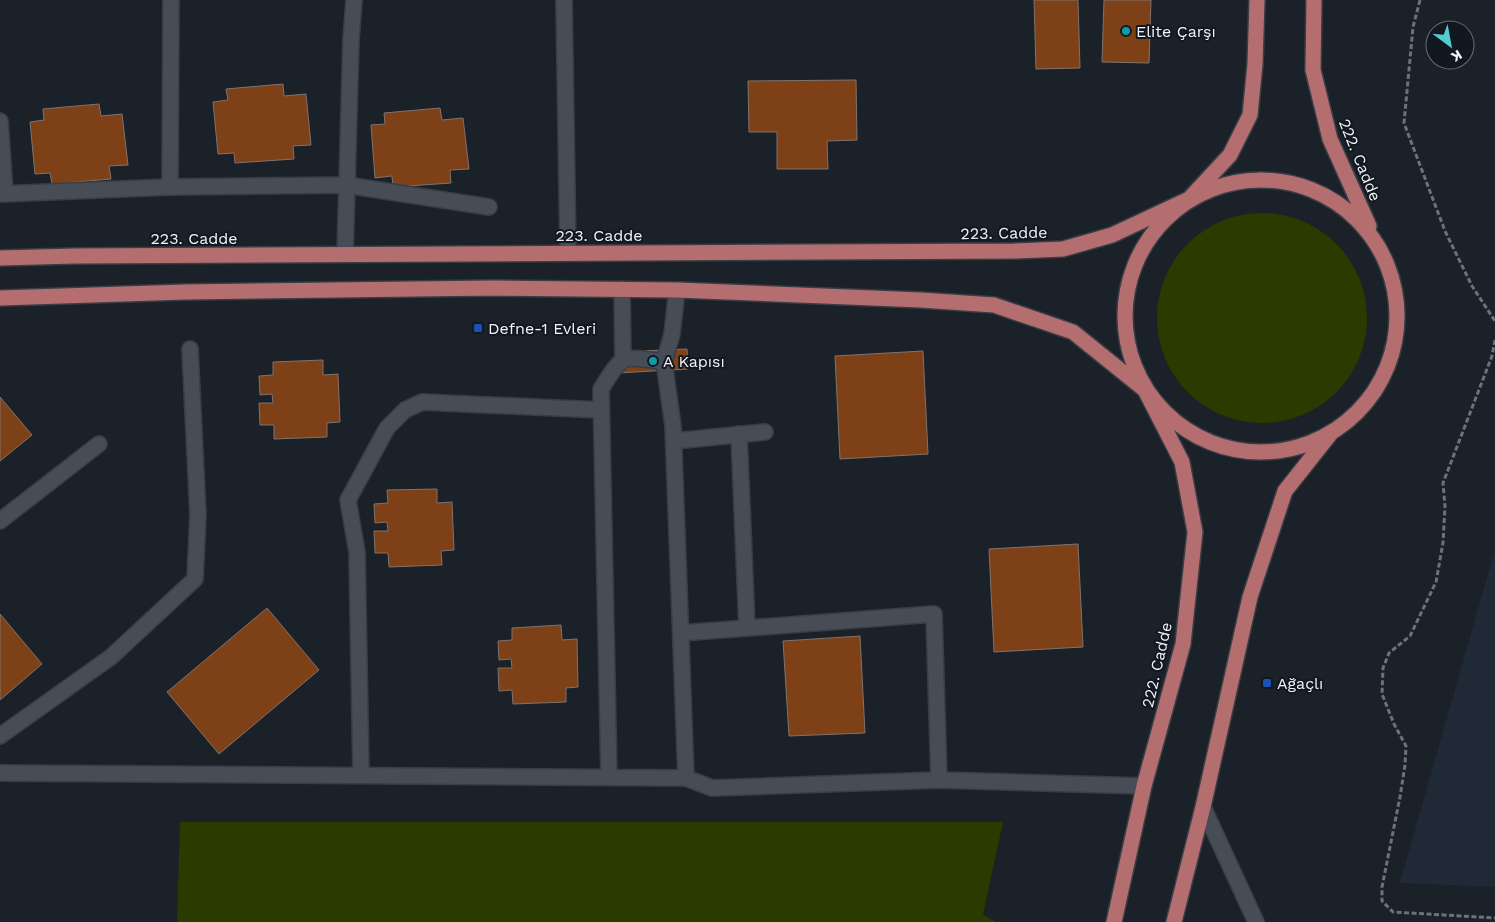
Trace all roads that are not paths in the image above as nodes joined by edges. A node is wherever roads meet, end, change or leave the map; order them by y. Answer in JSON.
{"nodes":[{"id":1,"x":171,"y":0,"type":"edge"},
{"id":2,"x":354,"y":0,"type":"edge"},
{"id":3,"x":564,"y":0,"type":"edge"},
{"id":4,"x":1257,"y":0,"type":"edge"},
{"id":5,"x":1314,"y":0,"type":"edge"},
{"id":6,"x":0,"y":121,"type":"edge"},
{"id":7,"x":346,"y":185,"type":"junction"},
{"id":8,"x":170,"y":187,"type":"junction"},
{"id":9,"x":3,"y":194,"type":"edge"},
{"id":10,"x":1189,"y":199,"type":"junction"},
{"id":11,"x":488,"y":206,"type":"dead end"},
{"id":12,"x":1376,"y":241,"type":"junction"},
{"id":13,"x":568,"y":253,"type":"junction"},
{"id":14,"x":345,"y":254,"type":"junction"},
{"id":15,"x":0,"y":258,"type":"edge"},
{"id":16,"x":622,"y":289,"type":"junction"},
{"id":17,"x":677,"y":290,"type":"junction"},
{"id":18,"x":0,"y":298,"type":"edge"},
{"id":19,"x":190,"y":349,"type":"dead end"},
{"id":20,"x":623,"y":360,"type":"junction"},
{"id":21,"x":664,"y":362,"type":"junction"},
{"id":22,"x":1145,"y":390,"type":"junction"},
{"id":23,"x":601,"y":410,"type":"junction"},
{"id":24,"x":765,"y":432,"type":"dead end"},
{"id":25,"x":1332,"y":432,"type":"junction"},
{"id":26,"x":739,"y":434,"type":"junction"},
{"id":27,"x":674,"y":441,"type":"junction"},
{"id":28,"x":99,"y":444,"type":"dead end"},
{"id":29,"x":0,"y":521,"type":"edge"},
{"id":30,"x":747,"y":628,"type":"junction"},
{"id":31,"x":681,"y":633,"type":"junction"},
{"id":32,"x":0,"y":736,"type":"edge"},
{"id":33,"x":0,"y":773,"type":"edge"},
{"id":34,"x":361,"y":775,"type":"junction"},
{"id":35,"x":609,"y":777,"type":"junction"},
{"id":36,"x":686,"y":778,"type":"junction"},
{"id":37,"x":939,"y":780,"type":"junction"},
{"id":38,"x":1144,"y":786,"type":"junction"},
{"id":39,"x":1203,"y":807,"type":"junction"},
{"id":40,"x":1114,"y":922,"type":"edge"},
{"id":41,"x":1174,"y":922,"type":"edge"},
{"id":42,"x":1256,"y":922,"type":"edge"}],
"edges":[{"from":1,"to":8,"type":"street"},
{"from":2,"to":7,"type":"street"},
{"from":3,"to":13,"type":"street"},
{"from":4,"to":10,"type":"main road"},
{"from":5,"to":12,"type":"main road","name":"222. Cadde"},
{"from":6,"to":9,"type":"street"},
{"from":7,"to":8,"type":"street"},
{"from":7,"to":11,"type":"street"},
{"from":7,"to":14,"type":"street"},
{"from":8,"to":9,"type":"street"},
{"from":10,"to":12,"type":"main road","name":"223. Cadde"},
{"from":10,"to":13,"type":"main road","name":"223. Cadde"},
{"from":10,"to":22,"type":"main road"},
{"from":12,"to":25,"type":"main road","name":"222. Cadde"},
{"from":13,"to":14,"type":"main road","name":"223. Cadde"},
{"from":14,"to":15,"type":"main road","name":"223. Cadde"},
{"from":16,"to":17,"type":"main road"},
{"from":16,"to":18,"type":"main road"},
{"from":16,"to":20,"type":"street"},
{"from":17,"to":21,"type":"street"},
{"from":17,"to":22,"type":"main road"},
{"from":19,"to":32,"type":"street"},
{"from":20,"to":21,"type":"street"},
{"from":20,"to":23,"type":"street"},
{"from":21,"to":27,"type":"street"},
{"from":22,"to":25,"type":"main road"},
{"from":22,"to":38,"type":"main road","name":"222. Cadde"},
{"from":23,"to":34,"type":"street"},
{"from":23,"to":35,"type":"street"},
{"from":24,"to":26,"type":"street"},
{"from":25,"to":39,"type":"main road"},
{"from":26,"to":27,"type":"street"},
{"from":26,"to":30,"type":"street"},
{"from":27,"to":31,"type":"street"},
{"from":28,"to":29,"type":"street"},
{"from":30,"to":31,"type":"street"},
{"from":30,"to":37,"type":"street"},
{"from":31,"to":36,"type":"street"},
{"from":33,"to":34,"type":"street"},
{"from":34,"to":35,"type":"street"},
{"from":35,"to":36,"type":"street"},
{"from":36,"to":37,"type":"street"},
{"from":37,"to":38,"type":"street"},
{"from":38,"to":40,"type":"main road","name":"222. Cadde"},
{"from":39,"to":41,"type":"main road"},
{"from":39,"to":42,"type":"street"}]}
